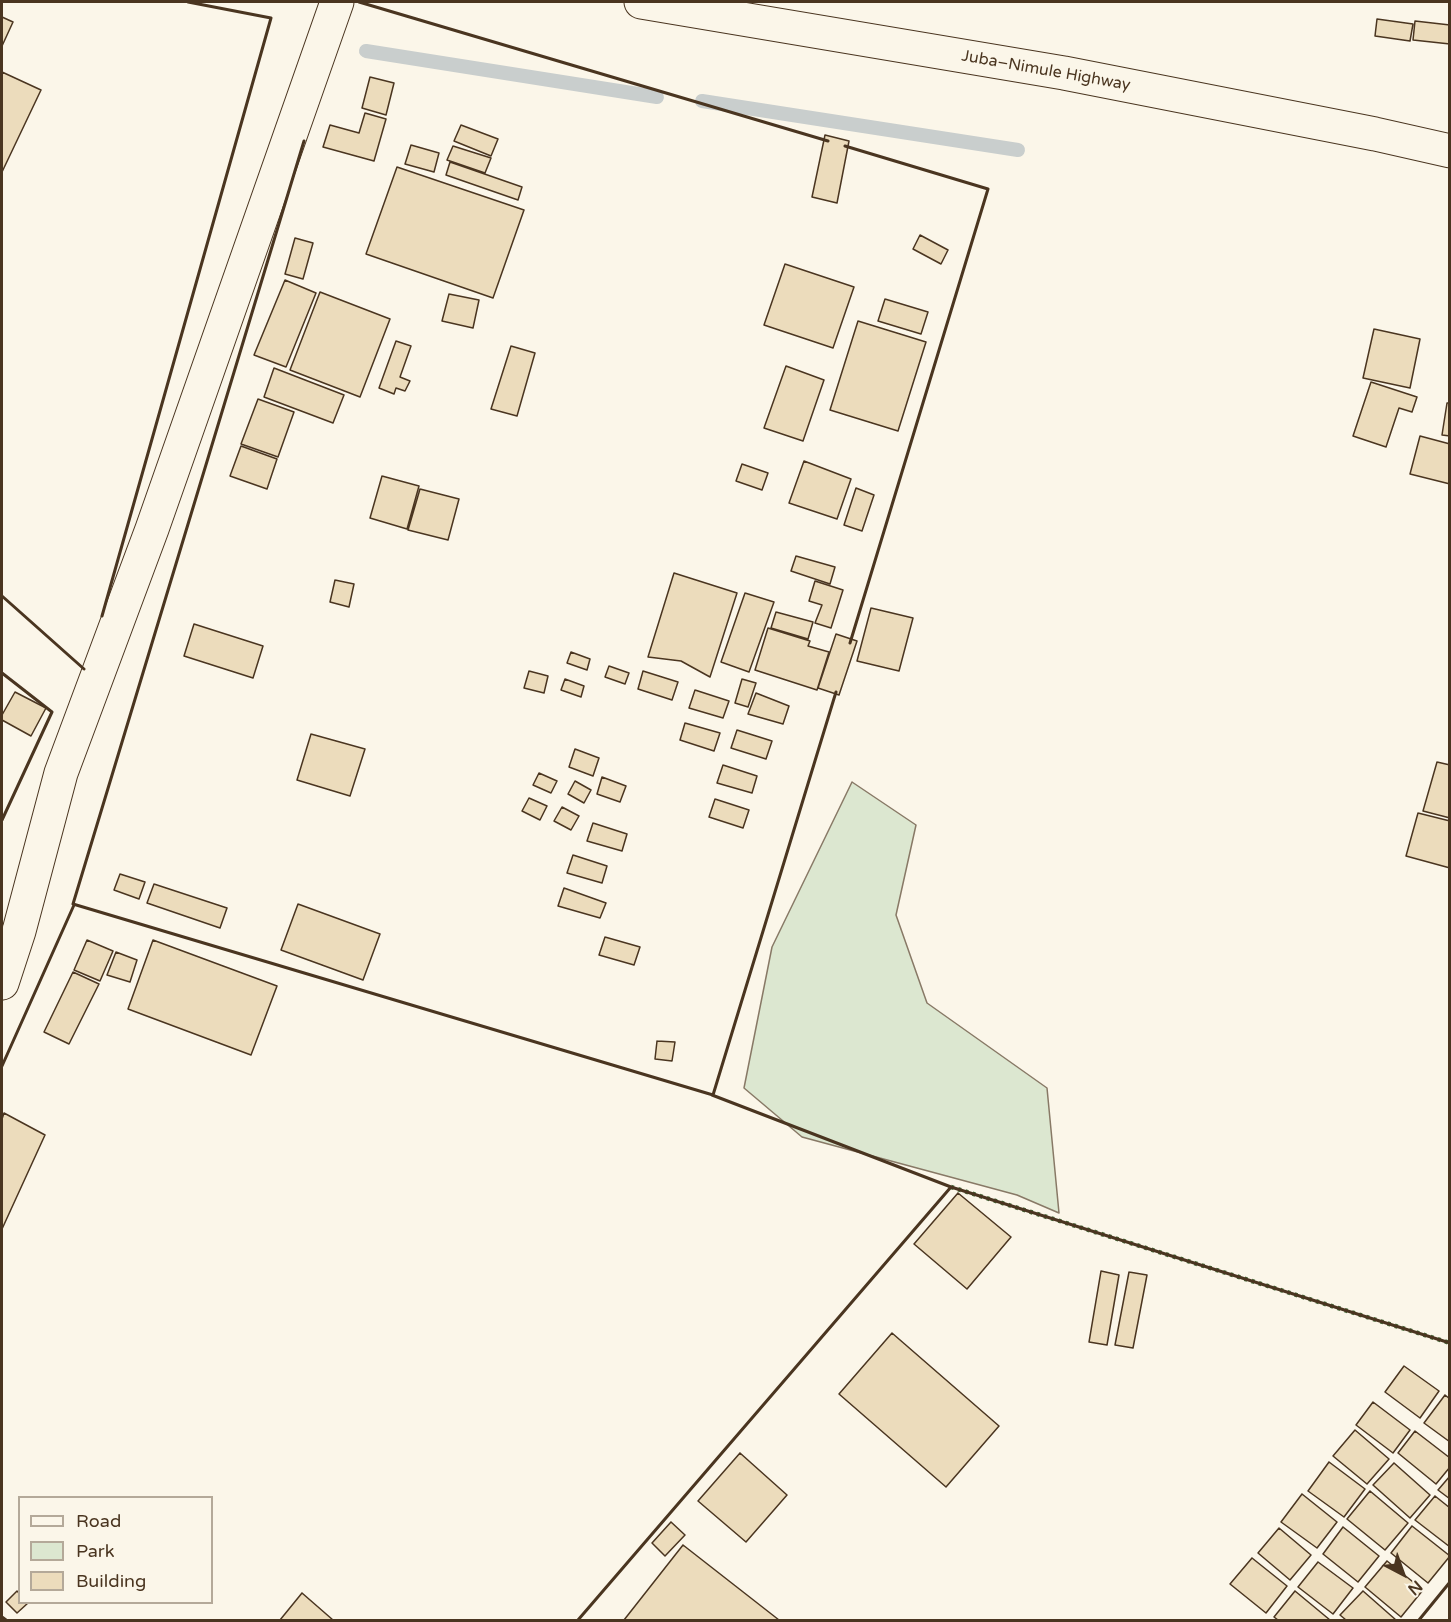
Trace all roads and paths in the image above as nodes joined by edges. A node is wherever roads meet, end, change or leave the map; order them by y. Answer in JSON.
{"nodes":[{"id":1,"x":337,"y":2,"type":"edge"},
{"id":2,"x":641,"y":2,"type":"edge"},
{"id":3,"x":1449,"y":150,"type":"edge"},
{"id":4,"x":2,"y":983,"type":"edge"}],
"edges":[{"from":1,"to":4,"type":"street"},
{"from":2,"to":3,"type":"street","name":"Juba–Nimule Highway"}]}
